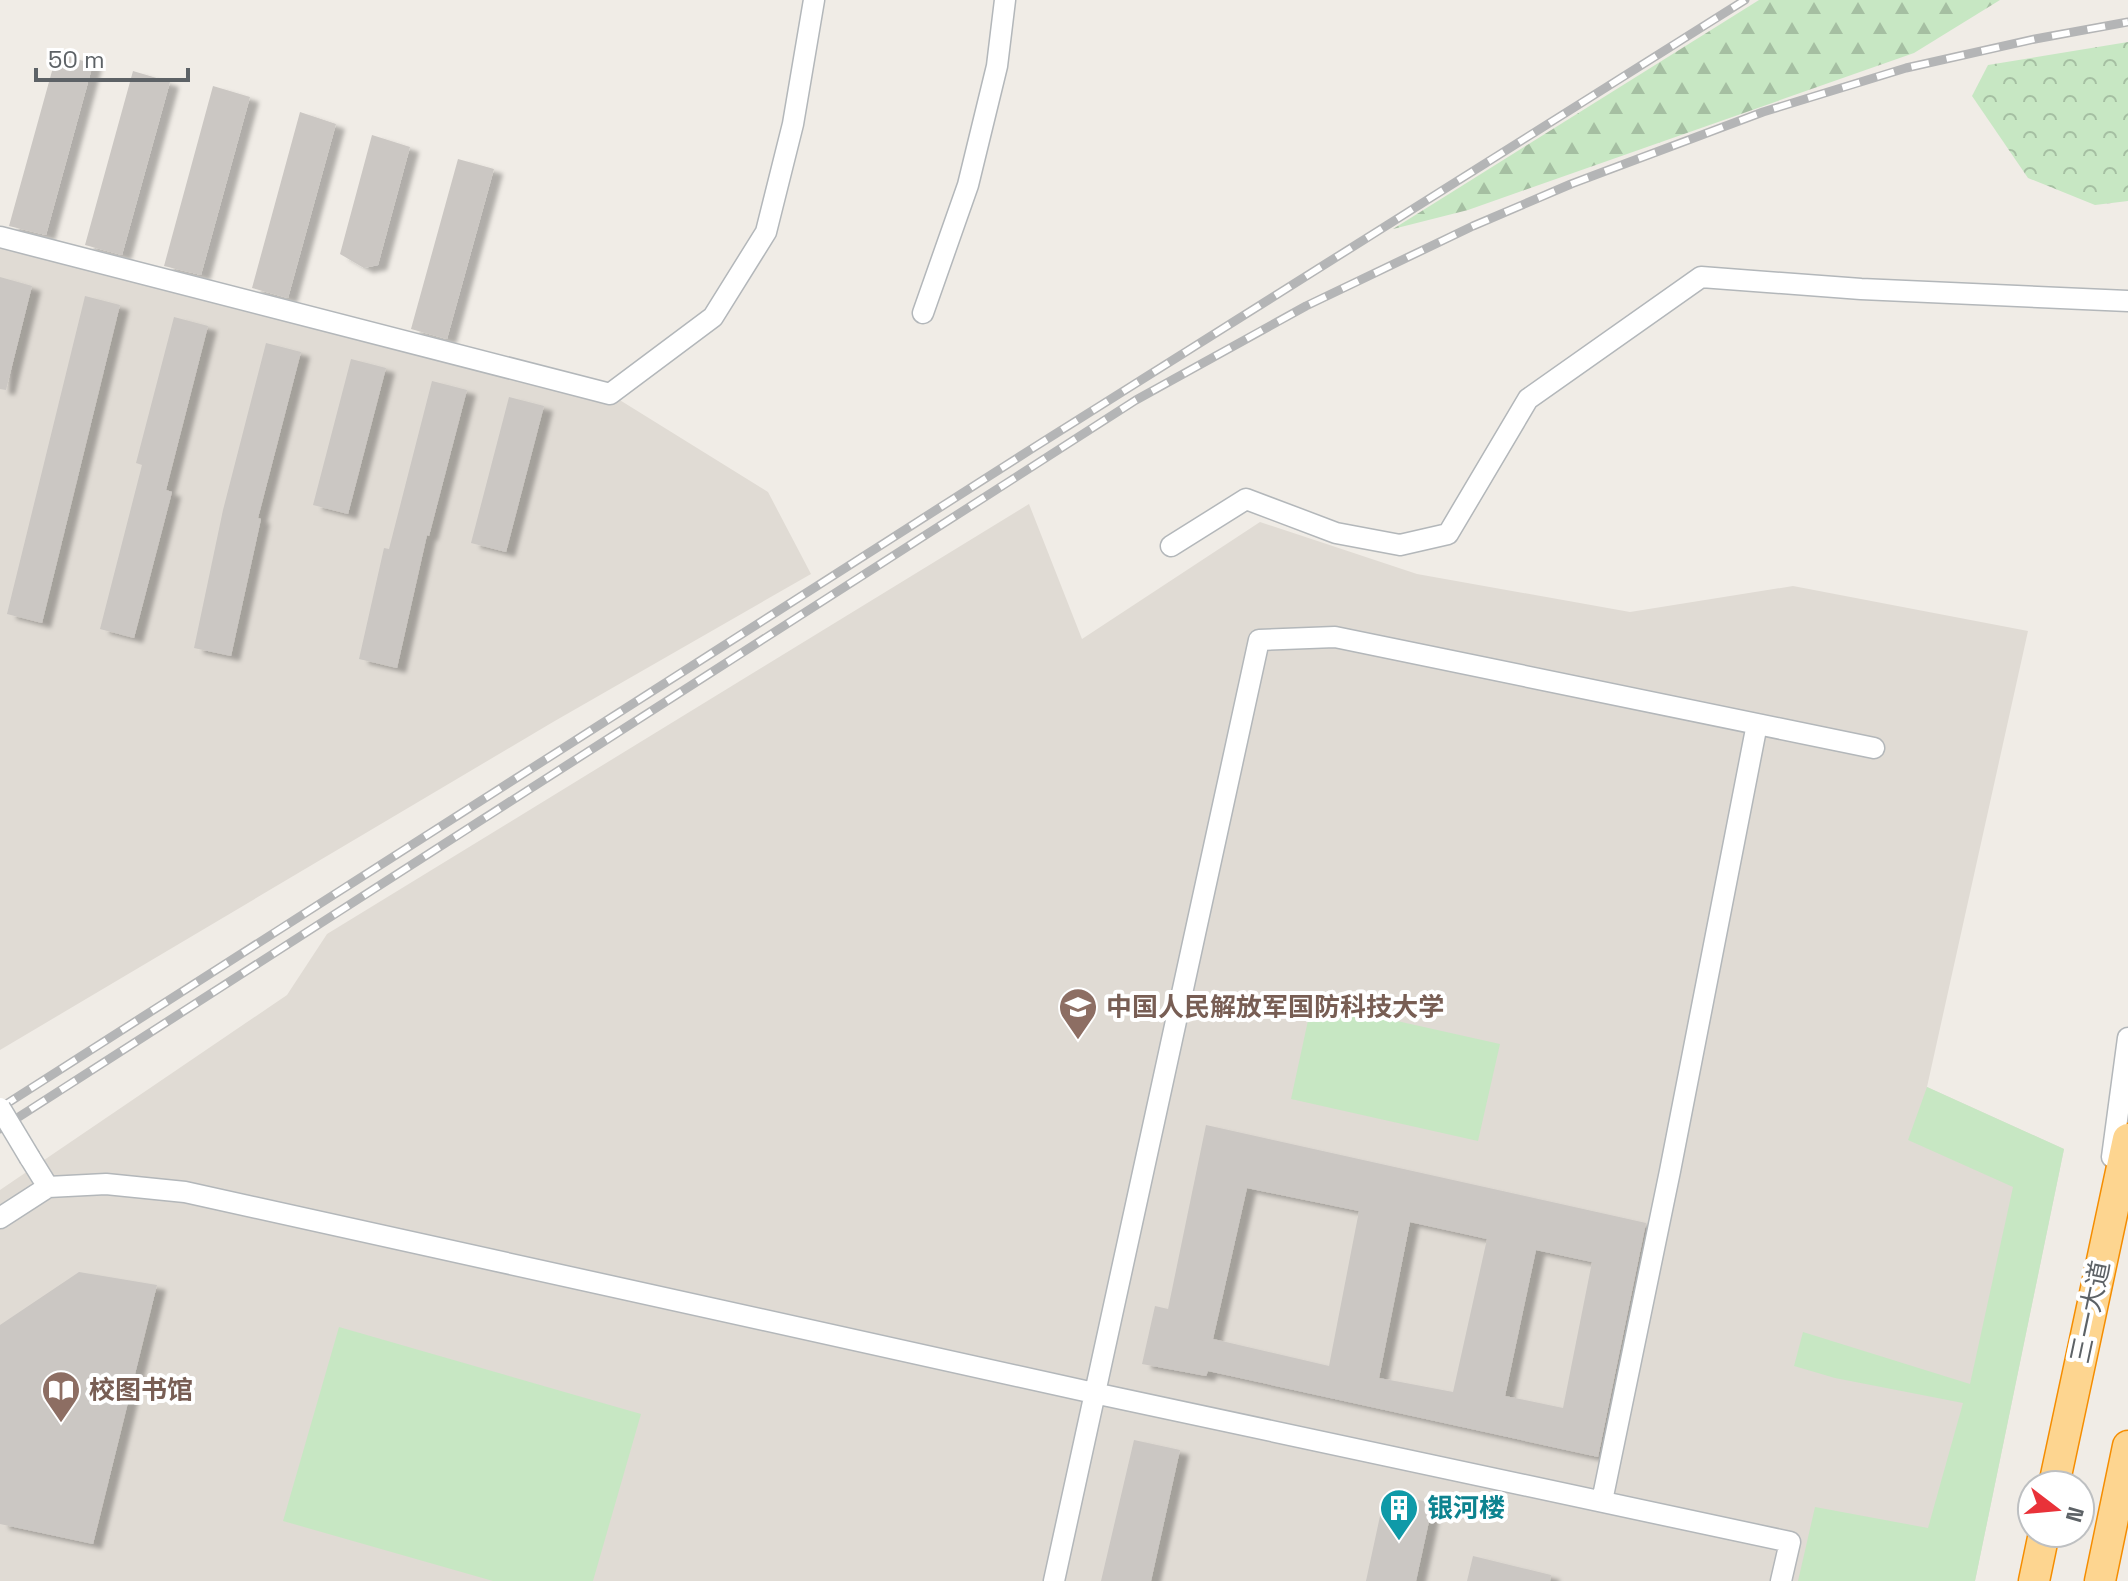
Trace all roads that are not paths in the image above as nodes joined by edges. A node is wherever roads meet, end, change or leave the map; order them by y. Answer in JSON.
{"nodes":[{"id":1,"x":814,"y":0,"type":"edge"},
{"id":2,"x":1005,"y":0,"type":"edge"},
{"id":3,"x":0,"y":237,"type":"edge"},
{"id":4,"x":2128,"y":301,"type":"edge"},
{"id":5,"x":923,"y":313,"type":"dead end"},
{"id":6,"x":1171,"y":546,"type":"dead end"},
{"id":7,"x":1757,"y":724,"type":"junction"},
{"id":8,"x":1874,"y":748,"type":"dead end"},
{"id":9,"x":2128,"y":1038,"type":"edge"},
{"id":10,"x":0,"y":1108,"type":"edge"},
{"id":11,"x":2128,"y":1139,"type":"edge"},
{"id":12,"x":48,"y":1187,"type":"junction"},
{"id":13,"x":0,"y":1218,"type":"edge"},
{"id":14,"x":2100,"y":1263,"type":"junction"},
{"id":15,"x":1094,"y":1393,"type":"junction"},
{"id":16,"x":2128,"y":1446,"type":"edge"},
{"id":17,"x":2057,"y":1469,"type":"edge"},
{"id":18,"x":1602,"y":1501,"type":"junction"},
{"id":19,"x":2041,"y":1549,"type":"edge"},
{"id":20,"x":1054,"y":1581,"type":"edge"},
{"id":21,"x":1781,"y":1581,"type":"edge"},
{"id":22,"x":2034,"y":1581,"type":"edge"},
{"id":23,"x":2100,"y":1581,"type":"edge"}],
"edges":[{"from":1,"to":3,"type":"street"},
{"from":2,"to":5,"type":"street"},
{"from":4,"to":6,"type":"street"},
{"from":7,"to":8,"type":"street"},
{"from":7,"to":15,"type":"street"},
{"from":7,"to":18,"type":"street"},
{"from":9,"to":14,"type":"street"},
{"from":10,"to":12,"type":"street","bridge":true},
{"from":11,"to":14,"type":"highway","name":"三一大道"},
{"from":12,"to":13,"type":"street"},
{"from":12,"to":15,"type":"street"},
{"from":14,"to":17,"type":"highway","name":"三一大道"},
{"from":15,"to":18,"type":"street"},
{"from":15,"to":20,"type":"street"},
{"from":16,"to":23,"type":"highway"},
{"from":18,"to":21,"type":"street"},
{"from":19,"to":22,"type":"highway"}]}
